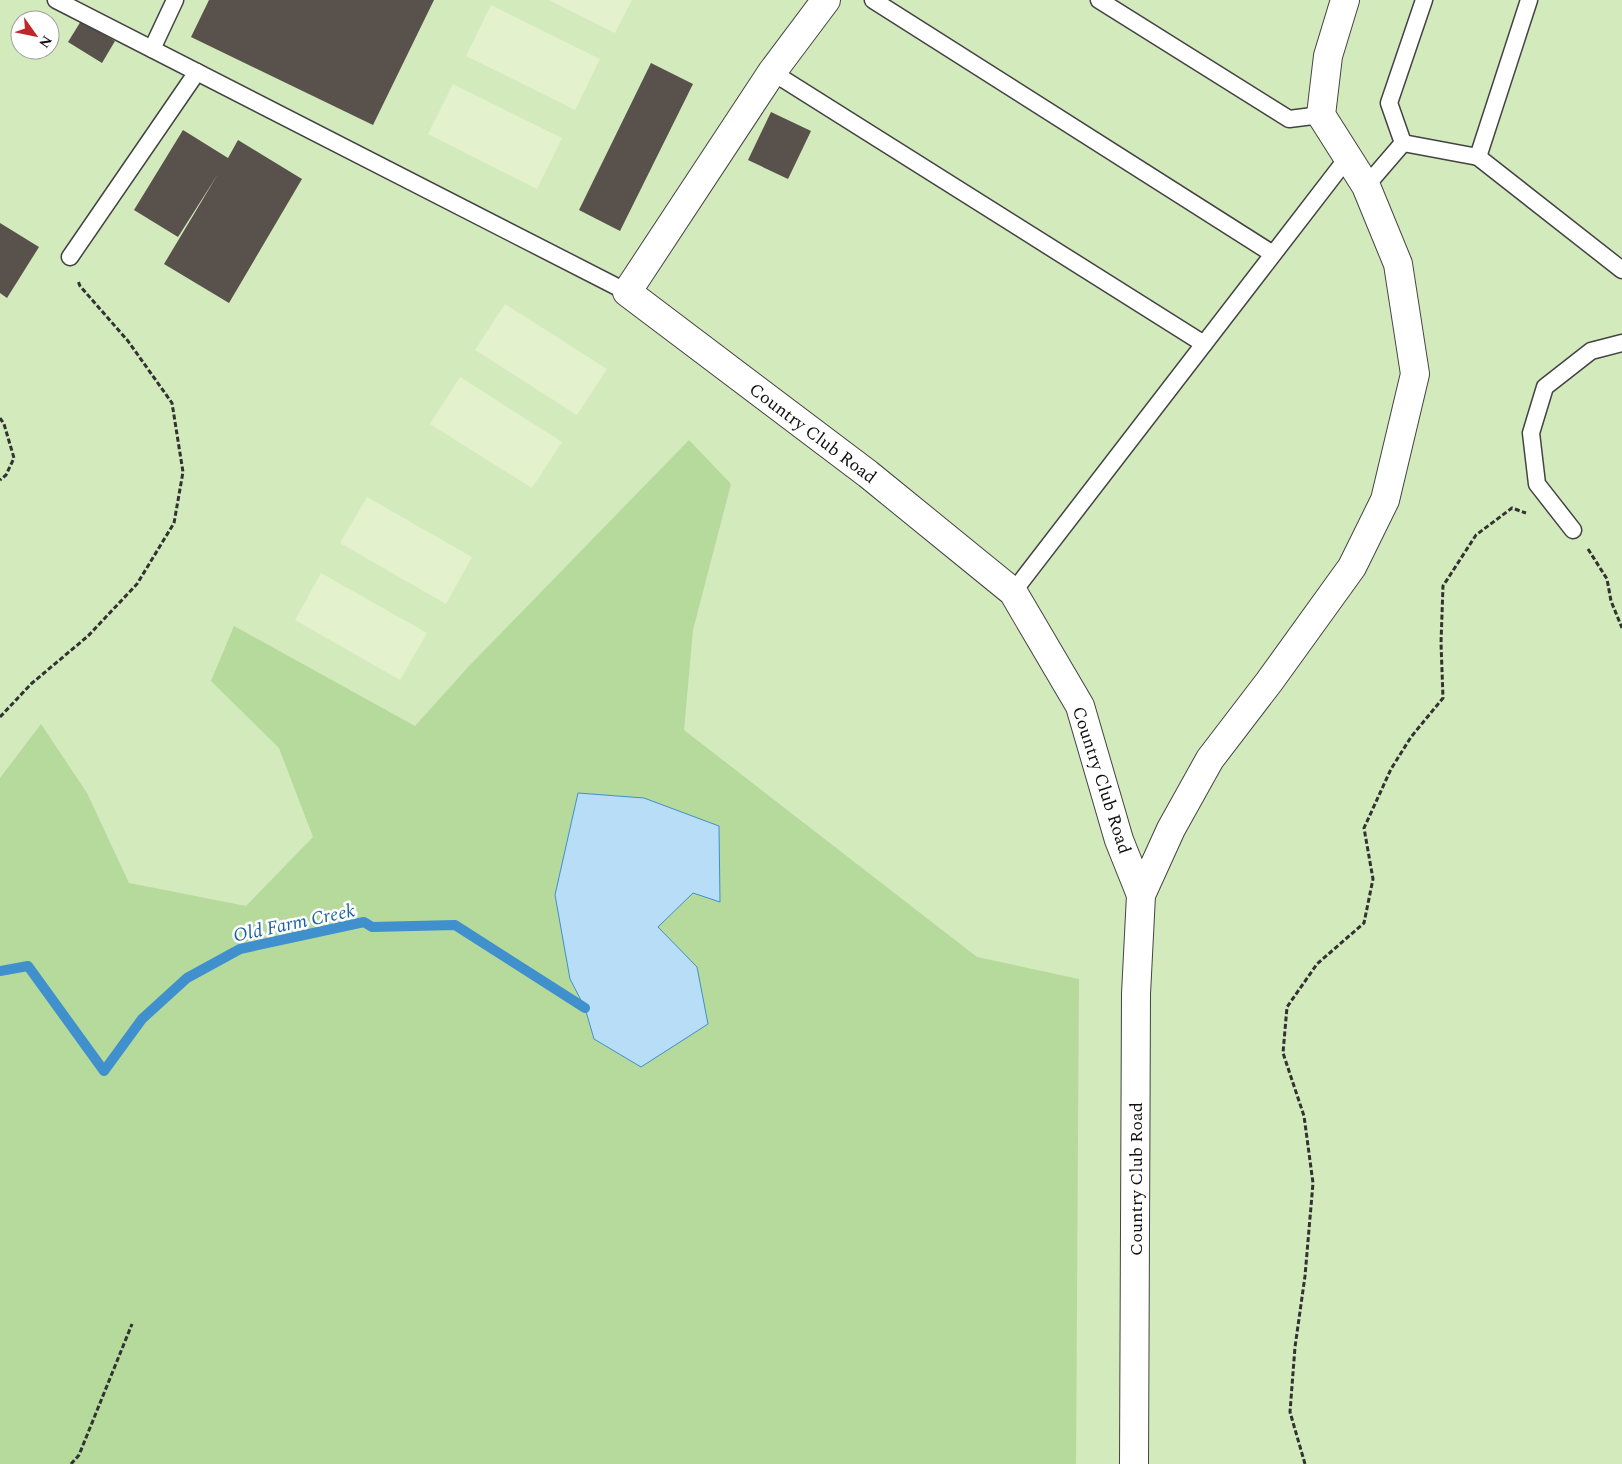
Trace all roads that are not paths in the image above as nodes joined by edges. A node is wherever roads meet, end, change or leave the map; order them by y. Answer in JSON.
{"nodes":[{"id":1,"x":56,"y":0,"type":"edge"},
{"id":2,"x":175,"y":0,"type":"edge"},
{"id":3,"x":826,"y":0,"type":"edge"},
{"id":4,"x":873,"y":0,"type":"edge"},
{"id":5,"x":1099,"y":0,"type":"edge"},
{"id":6,"x":1345,"y":0,"type":"edge"},
{"id":7,"x":1424,"y":0,"type":"edge"},
{"id":8,"x":1529,"y":0,"type":"edge"},
{"id":9,"x":152,"y":49,"type":"junction"},
{"id":10,"x":197,"y":72,"type":"junction"},
{"id":11,"x":772,"y":72,"type":"junction"},
{"id":12,"x":1321,"y":114,"type":"junction"},
{"id":13,"x":1403,"y":143,"type":"junction"},
{"id":14,"x":1478,"y":157,"type":"junction"},
{"id":15,"x":1348,"y":158,"type":"junction"},
{"id":16,"x":1366,"y":186,"type":"junction"},
{"id":17,"x":1273,"y":254,"type":"junction"},
{"id":18,"x":70,"y":257,"type":"road end"},
{"id":19,"x":1622,"y":270,"type":"edge"},
{"id":20,"x":628,"y":292,"type":"junction"},
{"id":21,"x":1622,"y":343,"type":"edge"},
{"id":22,"x":1204,"y":344,"type":"junction"},
{"id":23,"x":1573,"y":530,"type":"road end"},
{"id":24,"x":1013,"y":592,"type":"junction"},
{"id":25,"x":1141,"y":895,"type":"junction"},
{"id":26,"x":1134,"y":1464,"type":"edge"}],
"edges":[{"from":1,"to":9,"type":"lane"},
{"from":2,"to":9,"type":"lane"},
{"from":3,"to":11,"type":"street"},
{"from":4,"to":17,"type":"lane"},
{"from":5,"to":12,"type":"lane"},
{"from":6,"to":12,"type":"street"},
{"from":7,"to":13,"type":"lane"},
{"from":8,"to":14,"type":"lane"},
{"from":9,"to":10,"type":"lane"},
{"from":10,"to":18,"type":"lane"},
{"from":10,"to":20,"type":"lane"},
{"from":11,"to":20,"type":"street"},
{"from":11,"to":22,"type":"lane"},
{"from":12,"to":15,"type":"street","name":"Country Club Road"},
{"from":13,"to":14,"type":"lane"},
{"from":13,"to":16,"type":"lane"},
{"from":14,"to":19,"type":"lane"},
{"from":15,"to":16,"type":"street","name":"Country Club Road"},
{"from":15,"to":17,"type":"lane"},
{"from":16,"to":25,"type":"street","name":"Country Club Road"},
{"from":17,"to":22,"type":"lane"},
{"from":20,"to":24,"type":"street","name":"Country Club Road"},
{"from":21,"to":23,"type":"lane"},
{"from":22,"to":24,"type":"lane"},
{"from":24,"to":25,"type":"street","name":"Country Club Road"},
{"from":25,"to":26,"type":"street","name":"Country Club Road"}]}
